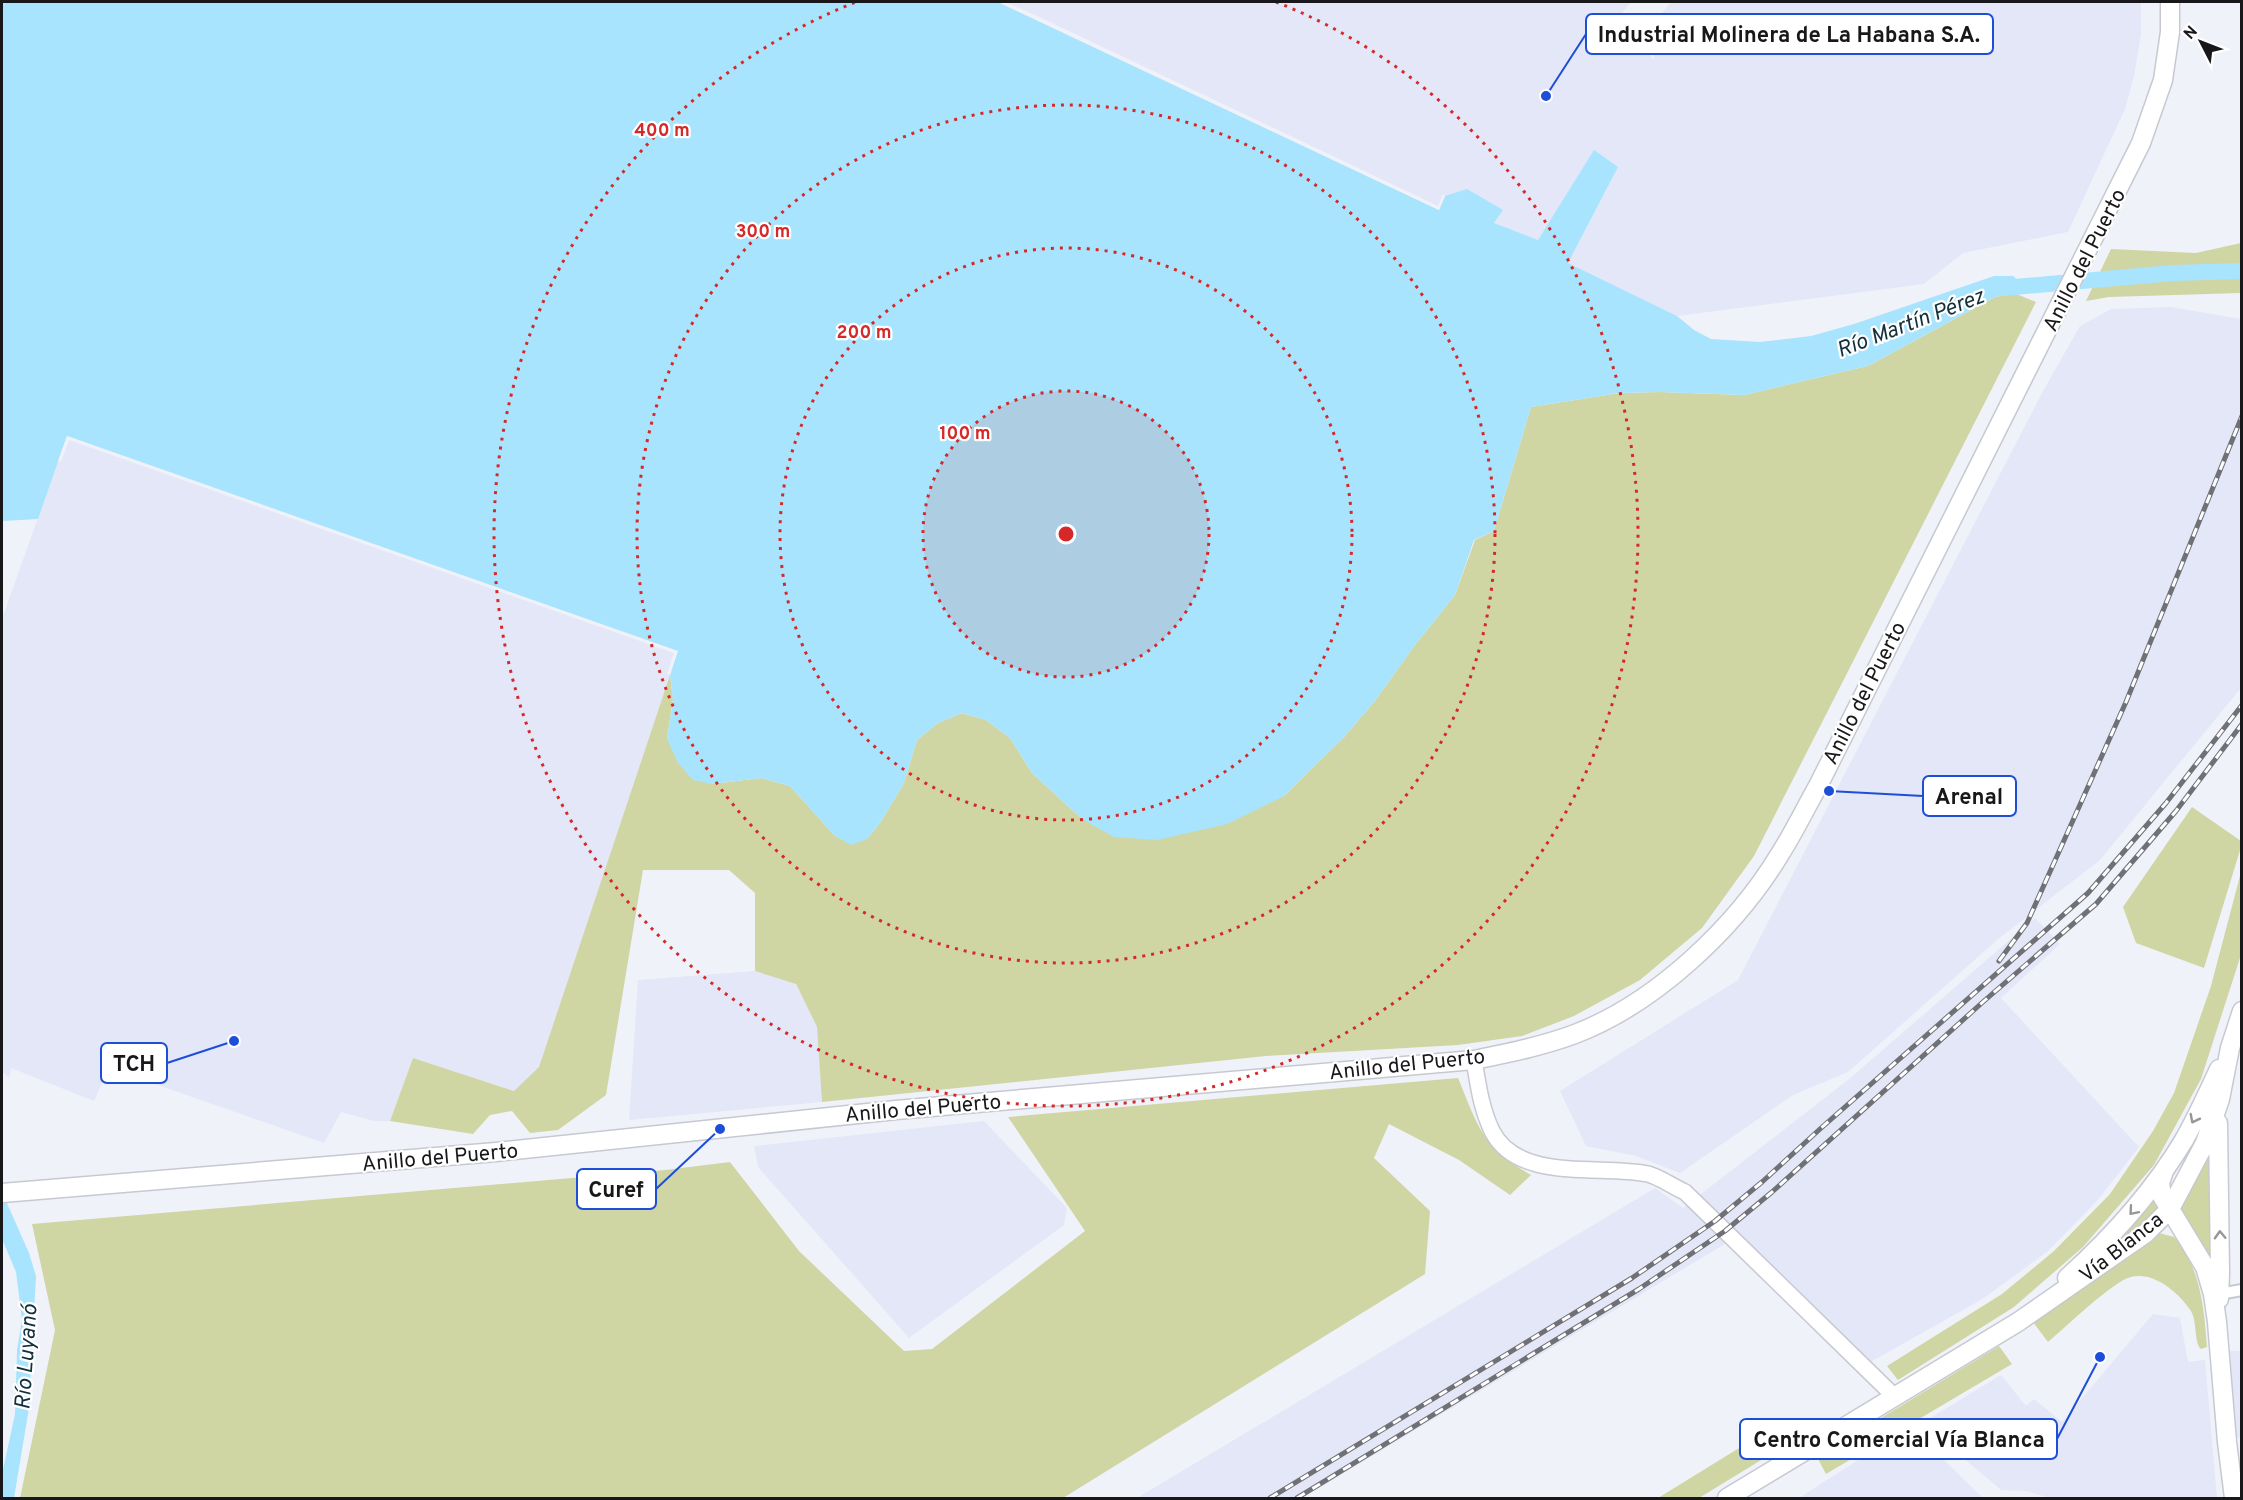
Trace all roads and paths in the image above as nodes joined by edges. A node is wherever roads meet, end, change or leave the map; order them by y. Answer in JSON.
{"nodes":[{"id":1,"x":2170,"y":2,"type":"edge"},
{"id":2,"x":2241,"y":1011,"type":"edge"},
{"id":3,"x":2230,"y":1048,"type":"junction"},
{"id":4,"x":1474,"y":1060,"type":"junction"},
{"id":5,"x":2220,"y":1099,"type":"junction"},
{"id":6,"x":2168,"y":1165,"type":"junction"},
{"id":7,"x":2,"y":1194,"type":"edge"},
{"id":8,"x":2170,"y":1209,"type":"junction"},
{"id":9,"x":2146,"y":1233,"type":"junction"},
{"id":10,"x":2188,"y":1237,"type":"junction"},
{"id":11,"x":2241,"y":1290,"type":"edge"},
{"id":12,"x":2219,"y":1294,"type":"junction"},
{"id":13,"x":2217,"y":1322,"type":"junction"},
{"id":14,"x":1988,"y":1339,"type":"junction"},
{"id":15,"x":1894,"y":1396,"type":"junction"},
{"id":16,"x":2234,"y":1442,"type":"edge"},
{"id":17,"x":1741,"y":1493,"type":"edge"},
{"id":18,"x":1726,"y":1498,"type":"edge"},
{"id":19,"x":2234,"y":1498,"type":"edge"}],
"edges":[{"from":1,"to":4,"type":"main road","name":"Anillo del Puerto"},
{"from":2,"to":3,"type":"main road","name":"Vía Blanca"},
{"from":3,"to":5,"type":"main road","name":"Vía Blanca"},
{"from":3,"to":6,"type":"main road","name":"Vía Blanca","one_way":true},
{"from":4,"to":7,"type":"main road","name":"Anillo del Puerto"},
{"from":4,"to":15,"type":"main road"},
{"from":5,"to":8,"type":"main road","name":"Vía Blanca"},
{"from":12,"to":5,"type":"main road","one_way":true},
{"from":6,"to":8,"type":"main road"},
{"from":6,"to":14,"type":"main road","name":"Vía Blanca","one_way":true},
{"from":8,"to":9,"type":"main road","name":"Vía Blanca"},
{"from":8,"to":10,"type":"main road"},
{"from":9,"to":10,"type":"main road"},
{"from":9,"to":14,"type":"main road","name":"Vía Blanca"},
{"from":10,"to":13,"type":"main road"},
{"from":11,"to":12,"type":"street"},
{"from":12,"to":13,"type":"main road"},
{"from":13,"to":16,"type":"main road"},
{"from":14,"to":15,"type":"main road","name":"Vía Blanca"},
{"from":15,"to":17,"type":"main road","name":"Vía Blanca"},
{"from":16,"to":19,"type":"main road"},
{"from":17,"to":18,"type":"main road","name":"Vía Blanca"}]}
